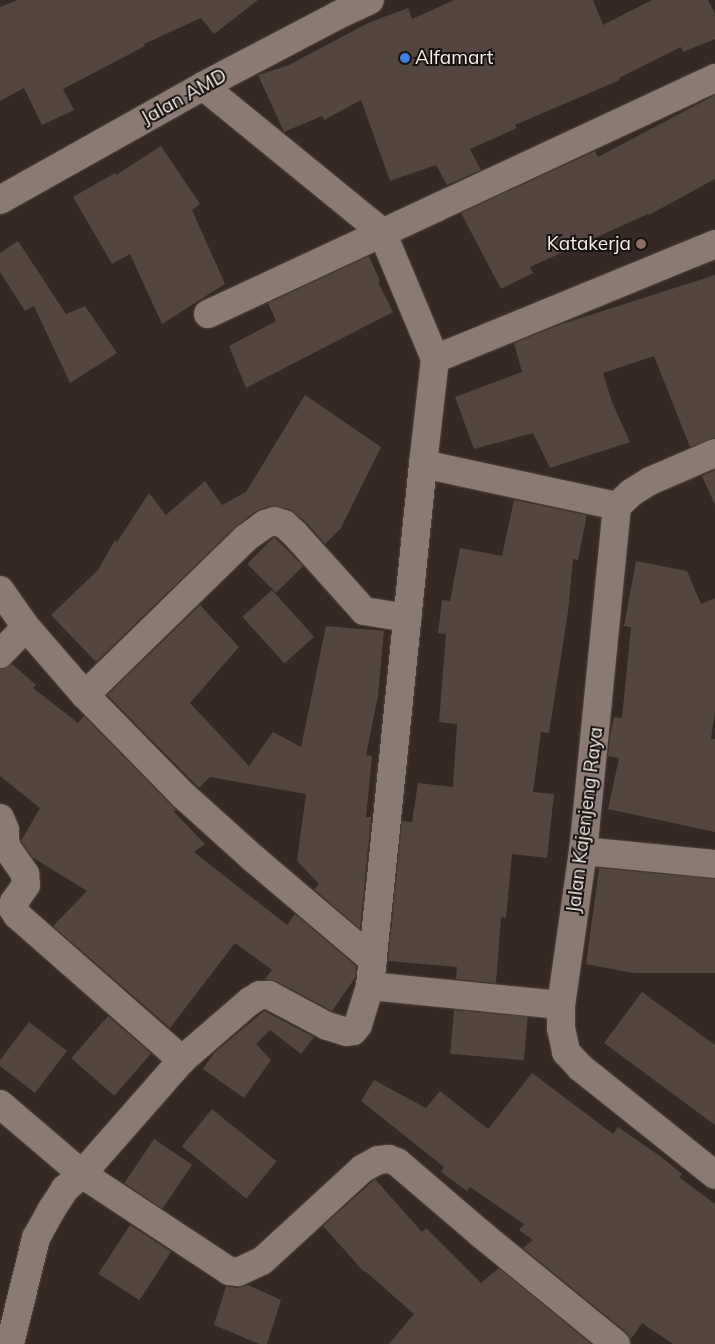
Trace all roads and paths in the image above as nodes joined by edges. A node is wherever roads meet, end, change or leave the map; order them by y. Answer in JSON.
{"nodes":[{"id":1,"x":370,"y":0,"type":"edge"},
{"id":2,"x":334,"y":7,"type":"edge"},
{"id":3,"x":715,"y":78,"type":"edge"},
{"id":4,"x":203,"y":86,"type":"junction"},
{"id":5,"x":0,"y":200,"type":"edge"},
{"id":6,"x":382,"y":232,"type":"junction"},
{"id":7,"x":715,"y":244,"type":"edge"},
{"id":8,"x":208,"y":314,"type":"dead end"},
{"id":9,"x":435,"y":359,"type":"junction"},
{"id":10,"x":715,"y":453,"type":"edge"},
{"id":11,"x":423,"y":464,"type":"junction"},
{"id":12,"x":617,"y":506,"type":"junction"},
{"id":13,"x":0,"y":590,"type":"edge"},
{"id":14,"x":407,"y":618,"type":"junction"},
{"id":15,"x":26,"y":627,"type":"junction"},
{"id":16,"x":0,"y":654,"type":"edge"},
{"id":17,"x":85,"y":695,"type":"junction"},
{"id":18,"x":0,"y":818,"type":"edge"},
{"id":19,"x":583,"y":851,"type":"junction"},
{"id":20,"x":715,"y":864,"type":"edge"},
{"id":21,"x":371,"y":973,"type":"junction"},
{"id":22,"x":561,"y":1005,"type":"junction"},
{"id":23,"x":182,"y":1060,"type":"junction"},
{"id":24,"x":0,"y":1104,"type":"edge"},
{"id":25,"x":82,"y":1174,"type":"junction"},
{"id":26,"x":715,"y":1175,"type":"edge"},
{"id":27,"x":10,"y":1344,"type":"edge"},
{"id":28,"x":616,"y":1344,"type":"edge"}],
"edges":[{"from":1,"to":2,"type":"street","name":"Jalan AMD"},
{"from":2,"to":4,"type":"street","name":"Jalan AMD"},
{"from":3,"to":6,"type":"street"},
{"from":4,"to":5,"type":"street","name":"Jalan AMD"},
{"from":4,"to":6,"type":"street"},
{"from":6,"to":8,"type":"street"},
{"from":6,"to":9,"type":"street"},
{"from":7,"to":9,"type":"street"},
{"from":9,"to":11,"type":"street"},
{"from":10,"to":12,"type":"street"},
{"from":11,"to":12,"type":"street"},
{"from":11,"to":14,"type":"street"},
{"from":12,"to":19,"type":"street","name":"Jalan Kajenjeng Raya"},
{"from":13,"to":15,"type":"street"},
{"from":14,"to":17,"type":"street"},
{"from":14,"to":21,"type":"street"},
{"from":15,"to":16,"type":"street"},
{"from":15,"to":17,"type":"street"},
{"from":17,"to":21,"type":"street"},
{"from":18,"to":23,"type":"street"},
{"from":19,"to":20,"type":"street"},
{"from":19,"to":22,"type":"street","name":"Jalan Kajenjeng Raya"},
{"from":21,"to":22,"type":"street"},
{"from":21,"to":23,"type":"street"},
{"from":22,"to":26,"type":"street","name":"Jalan Kajenjeng Raya"},
{"from":23,"to":25,"type":"street"},
{"from":24,"to":25,"type":"street"},
{"from":25,"to":27,"type":"street"},
{"from":25,"to":28,"type":"street"}]}
